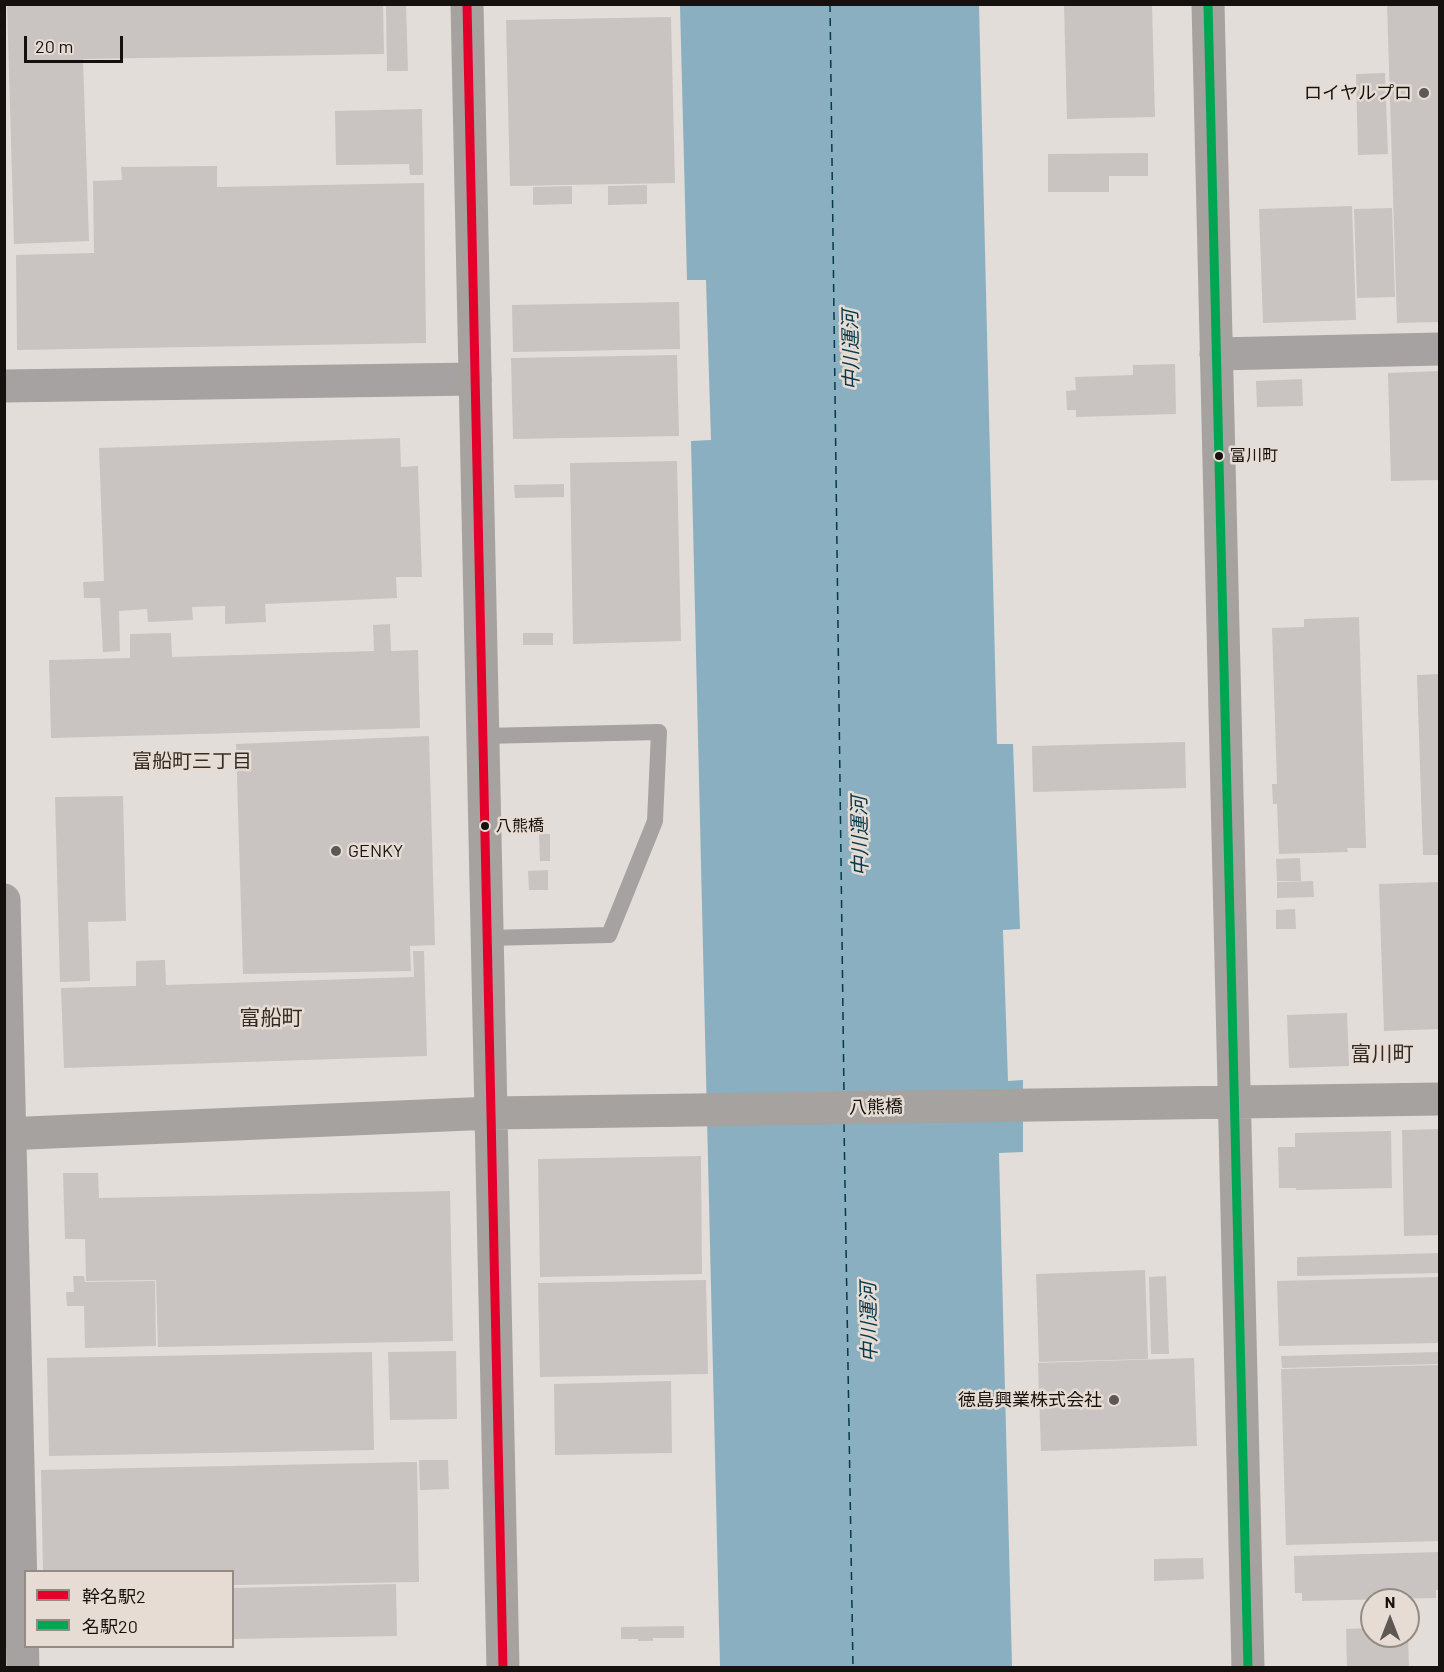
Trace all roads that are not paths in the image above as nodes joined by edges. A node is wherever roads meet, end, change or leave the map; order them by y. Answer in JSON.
{"nodes":[{"id":1,"x":467,"y":4,"type":"edge"},
{"id":2,"x":1208,"y":4,"type":"edge"},
{"id":3,"x":1440,"y":349,"type":"edge"},
{"id":4,"x":1216,"y":354,"type":"junction"},
{"id":5,"x":475,"y":379,"type":"junction"},
{"id":6,"x":4,"y":386,"type":"edge"},
{"id":7,"x":483,"y":736,"type":"junction"},
{"id":8,"x":4,"y":900,"type":"edge"},
{"id":9,"x":488,"y":938,"type":"junction"},
{"id":10,"x":5,"y":950,"type":"edge"},
{"id":11,"x":1440,"y":1099,"type":"edge"},
{"id":12,"x":1234,"y":1102,"type":"junction"},
{"id":13,"x":492,"y":1113,"type":"junction"},
{"id":14,"x":7,"y":1134,"type":"edge"},
{"id":15,"x":10,"y":1405,"type":"edge"},
{"id":16,"x":23,"y":1668,"type":"edge"},
{"id":17,"x":503,"y":1668,"type":"edge"},
{"id":18,"x":1248,"y":1668,"type":"edge"}],
"edges":[{"from":1,"to":5,"type":"street"},
{"from":2,"to":4,"type":"street"},
{"from":3,"to":4,"type":"street"},
{"from":4,"to":12,"type":"street"},
{"from":5,"to":6,"type":"street"},
{"from":5,"to":7,"type":"street"},
{"from":7,"to":9,"type":"street"},
{"from":7,"to":9,"type":"lane"},
{"from":8,"to":10,"type":"street"},
{"from":9,"to":13,"type":"street"},
{"from":10,"to":14,"type":"street"},
{"from":11,"to":12,"type":"street","name":"八熊橋"},
{"from":12,"to":13,"type":"street","name":"八熊橋"},
{"from":12,"to":18,"type":"street"},
{"from":13,"to":14,"type":"street","name":"八熊橋"},
{"from":13,"to":17,"type":"street"},
{"from":14,"to":15,"type":"street"},
{"from":15,"to":16,"type":"street"}]}
